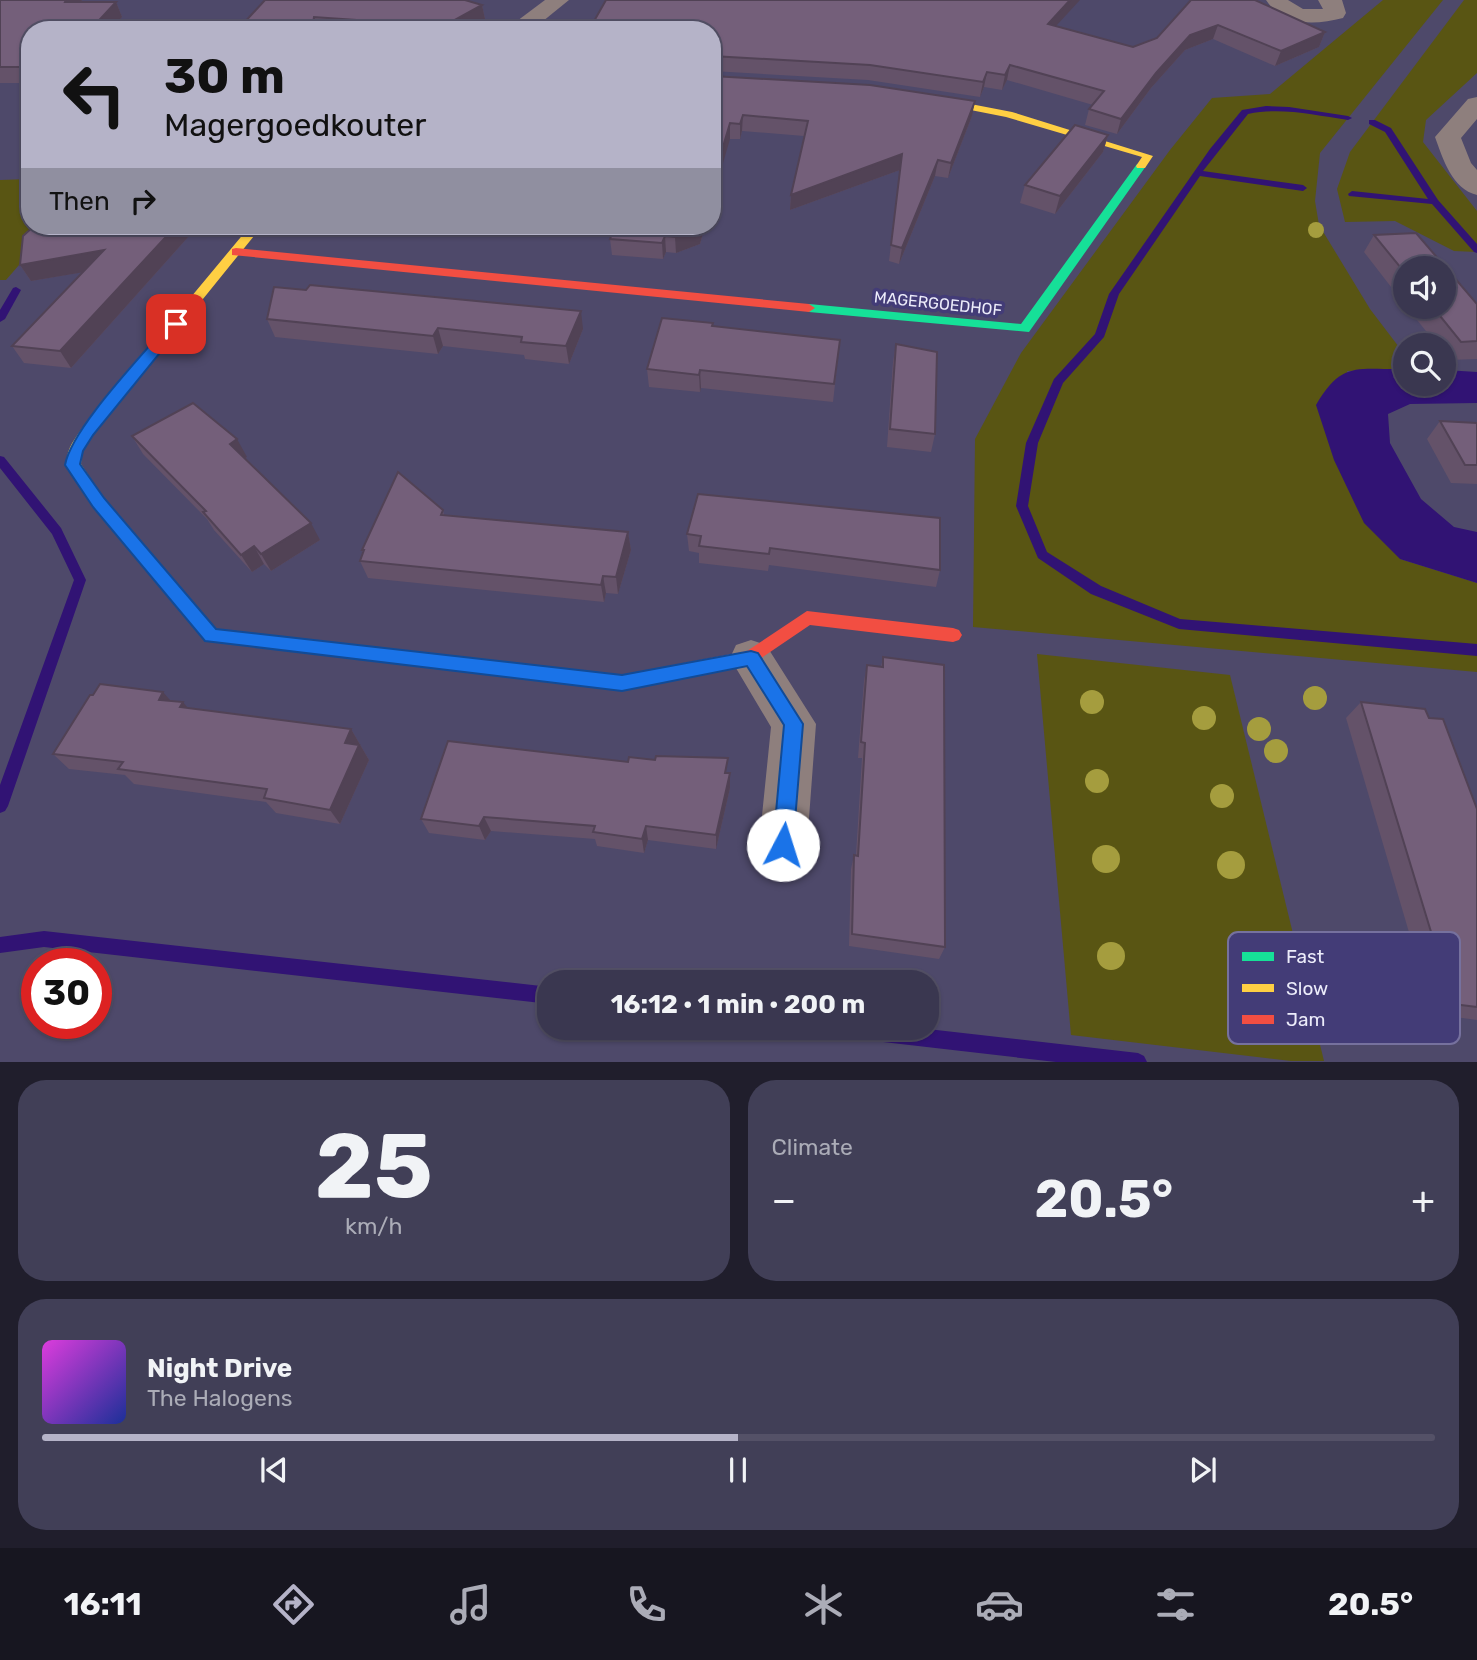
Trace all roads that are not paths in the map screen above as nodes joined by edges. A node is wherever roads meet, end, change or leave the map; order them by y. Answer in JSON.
{"nodes":[{"id":1,"x":558,"y":0,"type":"edge"},
{"id":2,"x":1277,"y":0,"type":"edge"},
{"id":3,"x":1329,"y":0,"type":"edge"},
{"id":4,"x":531,"y":21,"type":"edge"},
{"id":5,"x":905,"y":95,"type":"edge"},
{"id":6,"x":1477,"y":104,"type":"edge"},
{"id":7,"x":1477,"y":187,"type":"edge"},
{"id":8,"x":249,"y":235,"type":"edge"},
{"id":9,"x":236,"y":252,"type":"junction"},
{"id":10,"x":953,"y":635,"type":"dead end"},
{"id":11,"x":751,"y":658,"type":"junction"},
{"id":12,"x":783,"y":845,"type":"dead end"}],
"edges":[{"from":1,"to":4,"type":"street"},
{"from":2,"to":3,"type":"street"},
{"from":5,"to":9,"type":"street","name":"MAGERGOEDHOF"},
{"from":6,"to":7,"type":"street"},
{"from":8,"to":9,"type":"street"},
{"from":9,"to":11,"type":"street"},
{"from":10,"to":11,"type":"street"},
{"from":11,"to":12,"type":"street"}]}
